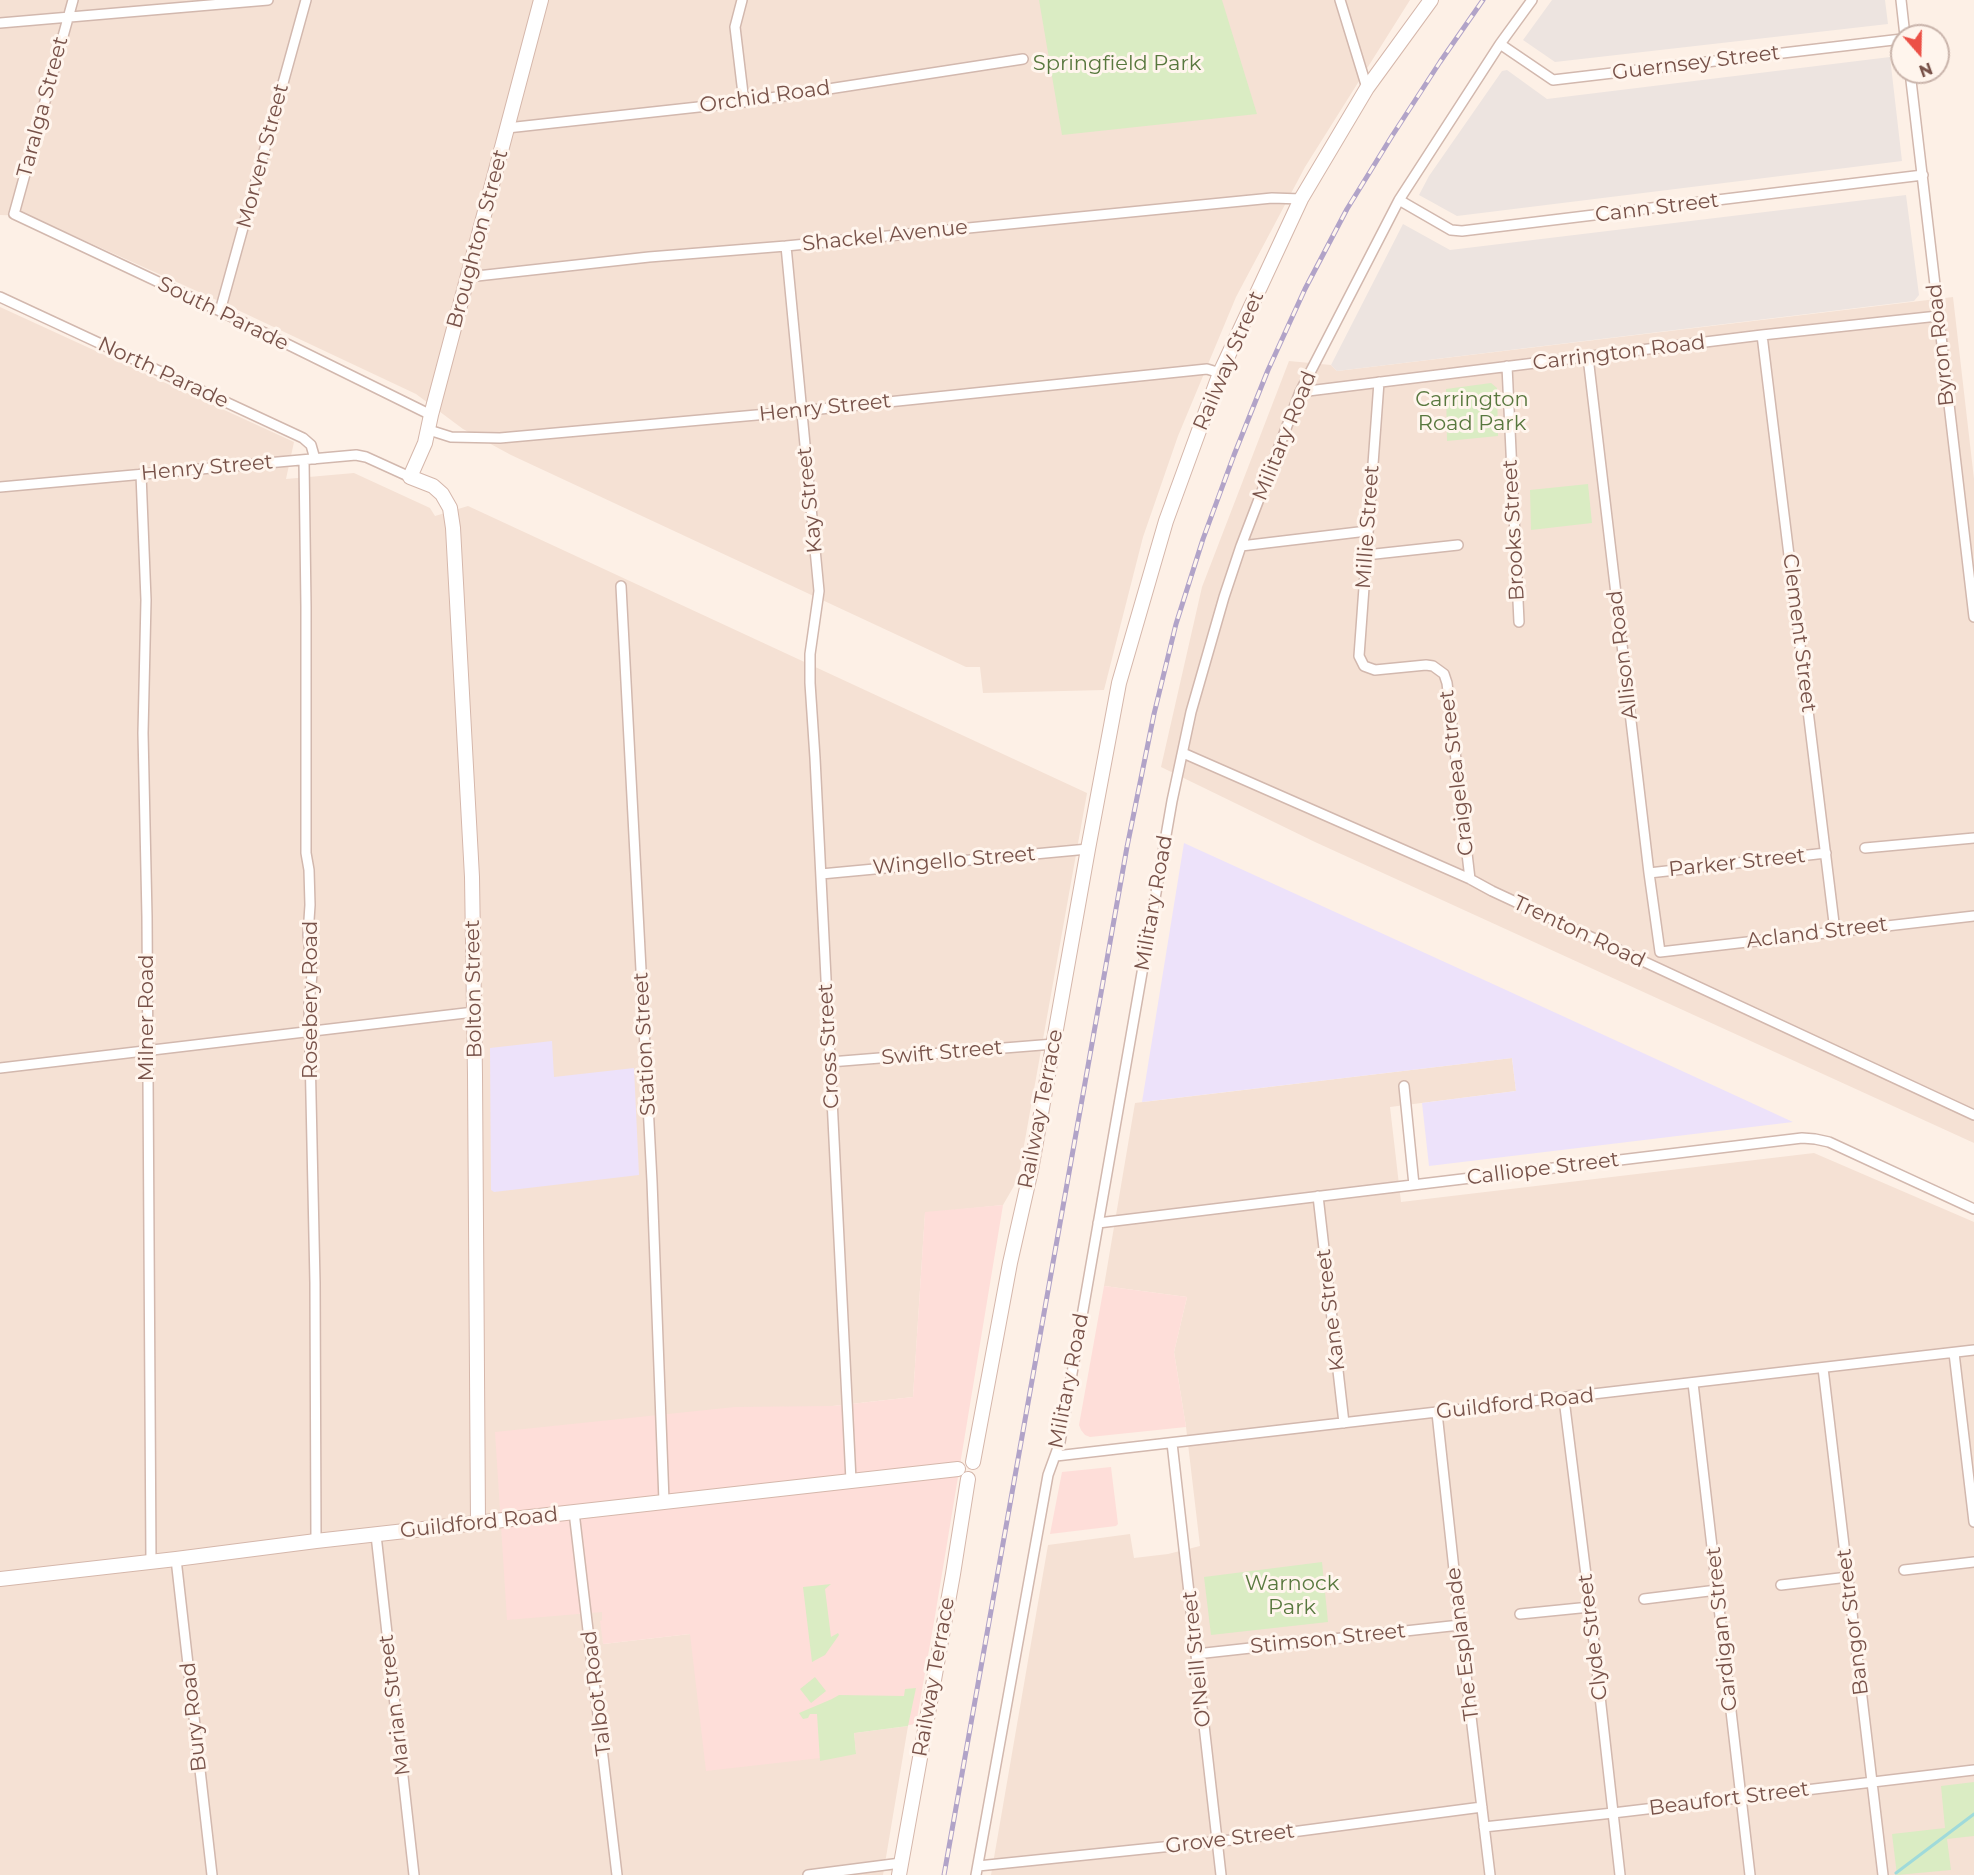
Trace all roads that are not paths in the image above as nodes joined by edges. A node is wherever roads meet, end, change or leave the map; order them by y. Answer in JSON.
{"nodes":[{"id":1,"x":72,"y":0,"type":"edge"},
{"id":2,"x":268,"y":0,"type":"edge"},
{"id":3,"x":306,"y":0,"type":"edge"},
{"id":4,"x":541,"y":0,"type":"edge"},
{"id":5,"x":742,"y":0,"type":"edge"},
{"id":6,"x":1340,"y":0,"type":"edge"},
{"id":7,"x":1431,"y":0,"type":"edge"},
{"id":8,"x":1532,"y":0,"type":"edge"},
{"id":9,"x":1901,"y":0,"type":"edge"},
{"id":10,"x":68,"y":16,"type":"junction"},
{"id":11,"x":0,"y":23,"type":"edge"},
{"id":12,"x":1904,"y":24,"type":"edge"},
{"id":13,"x":1890,"y":40,"type":"edge"},
{"id":14,"x":1500,"y":44,"type":"junction"},
{"id":15,"x":1023,"y":59,"type":"dead end"},
{"id":16,"x":1912,"y":84,"type":"edge"},
{"id":17,"x":1367,"y":88,"type":"junction"},
{"id":18,"x":744,"y":102,"type":"junction"},
{"id":19,"x":507,"y":128,"type":"junction"},
{"id":20,"x":1923,"y":175,"type":"junction"},
{"id":21,"x":1301,"y":199,"type":"junction"},
{"id":22,"x":1399,"y":200,"type":"junction"},
{"id":23,"x":14,"y":214,"type":"joint"},
{"id":24,"x":786,"y":246,"type":"junction"},
{"id":25,"x":468,"y":277,"type":"junction"},
{"id":26,"x":0,"y":297,"type":"edge"},
{"id":27,"x":220,"y":311,"type":"junction"},
{"id":28,"x":1938,"y":315,"type":"junction"},
{"id":29,"x":1762,"y":335,"type":"junction"},
{"id":30,"x":1588,"y":357,"type":"junction"},
{"id":31,"x":1507,"y":366,"type":"junction"},
{"id":32,"x":1220,"y":373,"type":"junction"},
{"id":33,"x":1379,"y":382,"type":"junction"},
{"id":34,"x":1300,"y":392,"type":"junction"},
{"id":35,"x":801,"y":411,"type":"junction"},
{"id":36,"x":431,"y":415,"type":"junction"},
{"id":37,"x":427,"y":436,"type":"junction"},
{"id":38,"x":315,"y":459,"type":"junction"},
{"id":39,"x":304,"y":460,"type":"junction"},
{"id":40,"x":141,"y":474,"type":"junction"},
{"id":41,"x":410,"y":477,"type":"junction"},
{"id":42,"x":0,"y":487,"type":"edge"},
{"id":43,"x":1367,"y":531,"type":"junction"},
{"id":44,"x":1969,"y":537,"type":"edge"},
{"id":45,"x":1458,"y":545,"type":"dead end"},
{"id":46,"x":1240,"y":546,"type":"junction"},
{"id":47,"x":1366,"y":555,"type":"junction"},
{"id":48,"x":621,"y":586,"type":"dead end"},
{"id":49,"x":817,"y":611,"type":"joint"},
{"id":50,"x":1974,"y":617,"type":"edge"},
{"id":51,"x":1519,"y":622,"type":"dead end"},
{"id":52,"x":1368,"y":668,"type":"joint"},
{"id":53,"x":1183,"y":753,"type":"junction"},
{"id":54,"x":1105,"y":756,"type":"joint"},
{"id":55,"x":1974,"y":838,"type":"edge"},
{"id":56,"x":1865,"y":848,"type":"dead end"},
{"id":57,"x":1088,"y":849,"type":"junction"},
{"id":58,"x":1826,"y":853,"type":"junction"},
{"id":59,"x":1649,"y":873,"type":"junction"},
{"id":60,"x":821,"y":874,"type":"junction"},
{"id":61,"x":1470,"y":879,"type":"junction"},
{"id":62,"x":1974,"y":916,"type":"edge"},
{"id":63,"x":1835,"y":931,"type":"junction"},
{"id":64,"x":1660,"y":952,"type":"junction"},
{"id":65,"x":1651,"y":966,"type":"junction"},
{"id":66,"x":474,"y":1012,"type":"junction"},
{"id":67,"x":310,"y":1032,"type":"junction"},
{"id":68,"x":1054,"y":1044,"type":"junction"},
{"id":69,"x":148,"y":1051,"type":"junction"},
{"id":70,"x":830,"y":1062,"type":"junction"},
{"id":71,"x":0,"y":1068,"type":"edge"},
{"id":72,"x":1404,"y":1086,"type":"dead end"},
{"id":73,"x":1974,"y":1115,"type":"edge"},
{"id":74,"x":1413,"y":1185,"type":"junction"},
{"id":75,"x":1317,"y":1196,"type":"junction"},
{"id":76,"x":1974,"y":1209,"type":"edge"},
{"id":77,"x":1098,"y":1223,"type":"junction"},
{"id":78,"x":1974,"y":1350,"type":"edge"},
{"id":79,"x":1954,"y":1353,"type":"junction"},
{"id":80,"x":1823,"y":1368,"type":"junction"},
{"id":81,"x":1694,"y":1383,"type":"junction"},
{"id":82,"x":1564,"y":1399,"type":"junction"},
{"id":83,"x":1437,"y":1413,"type":"junction"},
{"id":84,"x":1344,"y":1423,"type":"junction"},
{"id":85,"x":1172,"y":1443,"type":"junction"},
{"id":86,"x":1056,"y":1456,"type":"junction"},
{"id":87,"x":973,"y":1462,"type":"junction"},
{"id":88,"x":958,"y":1469,"type":"junction"},
{"id":89,"x":968,"y":1479,"type":"junction"},
{"id":90,"x":851,"y":1480,"type":"junction"},
{"id":91,"x":664,"y":1501,"type":"junction"},
{"id":92,"x":574,"y":1512,"type":"junction"},
{"id":93,"x":1974,"y":1522,"type":"edge"},
{"id":94,"x":478,"y":1523,"type":"junction"},
{"id":95,"x":376,"y":1535,"type":"junction"},
{"id":96,"x":316,"y":1541,"type":"junction"},
{"id":97,"x":176,"y":1559,"type":"junction"},
{"id":98,"x":151,"y":1562,"type":"junction"},
{"id":99,"x":1974,"y":1562,"type":"edge"},
{"id":100,"x":1904,"y":1570,"type":"dead end"},
{"id":101,"x":1848,"y":1577,"type":"junction"},
{"id":102,"x":0,"y":1579,"type":"edge"},
{"id":103,"x":1781,"y":1584,"type":"dead end"},
{"id":104,"x":1717,"y":1590,"type":"junction"},
{"id":105,"x":1644,"y":1599,"type":"dead end"},
{"id":106,"x":1590,"y":1607,"type":"junction"},
{"id":107,"x":1520,"y":1614,"type":"dead end"},
{"id":108,"x":1460,"y":1625,"type":"junction"},
{"id":109,"x":1197,"y":1654,"type":"junction"},
{"id":110,"x":1974,"y":1770,"type":"edge"},
{"id":111,"x":1872,"y":1782,"type":"junction"},
{"id":112,"x":1741,"y":1798,"type":"junction"},
{"id":113,"x":1482,"y":1807,"type":"junction"},
{"id":114,"x":1613,"y":1813,"type":"junction"},
{"id":115,"x":1484,"y":1827,"type":"junction"},
{"id":116,"x":1217,"y":1842,"type":"junction"},
{"id":117,"x":900,"y":1869,"type":"edge"},
{"id":118,"x":977,"y":1870,"type":"edge"},
{"id":119,"x":212,"y":1875,"type":"edge"},
{"id":120,"x":414,"y":1875,"type":"edge"},
{"id":121,"x":617,"y":1875,"type":"edge"},
{"id":122,"x":808,"y":1875,"type":"edge"},
{"id":123,"x":1221,"y":1875,"type":"edge"},
{"id":124,"x":1490,"y":1875,"type":"edge"},
{"id":125,"x":1620,"y":1875,"type":"edge"},
{"id":126,"x":1750,"y":1875,"type":"edge"},
{"id":127,"x":1883,"y":1875,"type":"edge"}],
"edges":[{"from":1,"to":10,"type":"street","name":"Taralga Street"},
{"from":2,"to":10,"type":"street"},
{"from":3,"to":27,"type":"street","name":"Morven Street"},
{"from":4,"to":19,"type":"street","name":"Broughton Street"},
{"from":5,"to":18,"type":"street"},
{"from":6,"to":17,"type":"street"},
{"from":7,"to":17,"type":"street","name":"Railway Street"},
{"from":8,"to":14,"type":"street","name":"Military Road"},
{"from":9,"to":12,"type":"street"},
{"from":10,"to":11,"type":"street"},
{"from":10,"to":23,"type":"street","name":"Taralga Street"},
{"from":13,"to":14,"type":"street","name":"Guernsey Street"},
{"from":14,"to":22,"type":"street","name":"Military Road"},
{"from":15,"to":18,"type":"street","name":"Orchid Road"},
{"from":16,"to":20,"type":"street","name":"Byron Road"},
{"from":17,"to":21,"type":"street","name":"Railway Street"},
{"from":18,"to":19,"type":"street","name":"Orchid Road"},
{"from":19,"to":25,"type":"street","name":"Broughton Street"},
{"from":20,"to":22,"type":"street","name":"Cann Street"},
{"from":20,"to":28,"type":"street","name":"Byron Road"},
{"from":21,"to":24,"type":"street","name":"Shackel Avenue"},
{"from":21,"to":32,"type":"street","name":"Railway Street"},
{"from":22,"to":34,"type":"street","name":"Military Road"},
{"from":23,"to":27,"type":"street","name":"South Parade"},
{"from":24,"to":25,"type":"street","name":"Shackel Avenue"},
{"from":24,"to":35,"type":"street","name":"Kay Street"},
{"from":25,"to":36,"type":"street","name":"Broughton Street"},
{"from":26,"to":38,"type":"street","name":"North Parade"},
{"from":27,"to":36,"type":"street","name":"South Parade"},
{"from":28,"to":29,"type":"street","name":"Carrington Road"},
{"from":28,"to":44,"type":"street","name":"Byron Road"},
{"from":29,"to":30,"type":"street","name":"Carrington Road"},
{"from":29,"to":58,"type":"street","name":"Clement Street"},
{"from":30,"to":31,"type":"street","name":"Carrington Road"},
{"from":30,"to":59,"type":"street","name":"Allison Road"},
{"from":31,"to":33,"type":"street","name":"Carrington Road"},
{"from":31,"to":51,"type":"street","name":"Brooks Street"},
{"from":32,"to":35,"type":"street","name":"Henry Street"},
{"from":32,"to":54,"type":"street","name":"Railway Street"},
{"from":33,"to":34,"type":"street","name":"Carrington Road"},
{"from":33,"to":43,"type":"street","name":"Millie Street"},
{"from":34,"to":46,"type":"street","name":"Military Road"},
{"from":35,"to":37,"type":"street","name":"Henry Street"},
{"from":35,"to":49,"type":"street","name":"Kay Street"},
{"from":36,"to":37,"type":"street","name":"Broughton Street"},
{"from":37,"to":41,"type":"street","name":"Broughton Street"},
{"from":38,"to":39,"type":"street","name":"Henry Street"},
{"from":38,"to":41,"type":"street","name":"Henry Street"},
{"from":39,"to":40,"type":"street","name":"Henry Street"},
{"from":39,"to":67,"type":"street","name":"Rosebery Road"},
{"from":40,"to":42,"type":"street","name":"Henry Street"},
{"from":40,"to":69,"type":"street","name":"Milner Road"},
{"from":41,"to":66,"type":"street","name":"Bolton Street"},
{"from":43,"to":46,"type":"street"},
{"from":43,"to":47,"type":"street","name":"Millie Street"},
{"from":44,"to":50,"type":"street","name":"Byron Road"},
{"from":45,"to":47,"type":"street"},
{"from":46,"to":53,"type":"street","name":"Military Road"},
{"from":47,"to":52,"type":"street","name":"Millie Street"},
{"from":48,"to":91,"type":"street","name":"Station Street"},
{"from":49,"to":60,"type":"street","name":"Cross Street"},
{"from":52,"to":61,"type":"street","name":"Craigelea Street"},
{"from":53,"to":61,"type":"street","name":"Trenton Road"},
{"from":53,"to":77,"type":"street","name":"Military Road"},
{"from":54,"to":57,"type":"street","name":"Railway Terrace"},
{"from":55,"to":56,"type":"street"},
{"from":57,"to":60,"type":"street","name":"Wingello Street"},
{"from":57,"to":68,"type":"street","name":"Railway Terrace"},
{"from":58,"to":59,"type":"street","name":"Parker Street"},
{"from":58,"to":63,"type":"street","name":"Clement Street"},
{"from":59,"to":64,"type":"street","name":"Allison Road"},
{"from":60,"to":70,"type":"street","name":"Cross Street"},
{"from":61,"to":65,"type":"street","name":"Trenton Road"},
{"from":62,"to":63,"type":"street","name":"Acland Street"},
{"from":63,"to":64,"type":"street","name":"Acland Street"},
{"from":64,"to":65,"type":"street"},
{"from":65,"to":73,"type":"street","name":"Trenton Road"},
{"from":66,"to":67,"type":"street"},
{"from":66,"to":94,"type":"street","name":"Bolton Street"},
{"from":67,"to":69,"type":"street"},
{"from":67,"to":96,"type":"street","name":"Rosebery Road"},
{"from":68,"to":70,"type":"street","name":"Swift Street"},
{"from":68,"to":87,"type":"street","name":"Railway Terrace"},
{"from":69,"to":71,"type":"street"},
{"from":69,"to":98,"type":"street","name":"Milner Road"},
{"from":70,"to":90,"type":"street","name":"Cross Street"},
{"from":72,"to":74,"type":"street"},
{"from":74,"to":75,"type":"street","name":"Calliope Street"},
{"from":74,"to":76,"type":"street","name":"Calliope Street"},
{"from":75,"to":77,"type":"street","name":"Calliope Street"},
{"from":75,"to":84,"type":"street","name":"Kane Street"},
{"from":77,"to":86,"type":"street","name":"Military Road"},
{"from":78,"to":79,"type":"street","name":"Guildford Road"},
{"from":79,"to":80,"type":"street","name":"Guildford Road"},
{"from":79,"to":93,"type":"street"},
{"from":80,"to":81,"type":"street","name":"Guildford Road"},
{"from":80,"to":101,"type":"street","name":"Bangor Street"},
{"from":81,"to":82,"type":"street","name":"Guildford Road"},
{"from":81,"to":104,"type":"street","name":"Cardigan Street"},
{"from":82,"to":83,"type":"street","name":"Guildford Road"},
{"from":82,"to":106,"type":"street","name":"Clyde Street"},
{"from":83,"to":84,"type":"street","name":"Guildford Road"},
{"from":83,"to":108,"type":"street","name":"The Esplanade"},
{"from":84,"to":85,"type":"street","name":"Guildford Road"},
{"from":85,"to":86,"type":"street","name":"Guildford Road"},
{"from":85,"to":109,"type":"street","name":"O'Neill Street"},
{"from":86,"to":118,"type":"street","name":"Military Road"},
{"from":87,"to":88,"type":"street"},
{"from":87,"to":89,"type":"street"},
{"from":88,"to":89,"type":"street"},
{"from":88,"to":90,"type":"street","name":"Guildford Road"},
{"from":89,"to":117,"type":"street","name":"Railway Terrace"},
{"from":90,"to":91,"type":"street","name":"Guildford Road"},
{"from":91,"to":92,"type":"street","name":"Guildford Road"},
{"from":92,"to":94,"type":"street","name":"Guildford Road"},
{"from":92,"to":121,"type":"street","name":"Talbot Road"},
{"from":94,"to":95,"type":"street","name":"Guildford Road"},
{"from":95,"to":96,"type":"street","name":"Guildford Road"},
{"from":95,"to":120,"type":"street","name":"Marian Street"},
{"from":96,"to":97,"type":"street","name":"Guildford Road"},
{"from":97,"to":98,"type":"street","name":"Guildford Road"},
{"from":97,"to":119,"type":"street","name":"Bury Road"},
{"from":98,"to":102,"type":"street","name":"Guildford Road"},
{"from":99,"to":100,"type":"street"},
{"from":101,"to":103,"type":"street"},
{"from":101,"to":111,"type":"street","name":"Bangor Street"},
{"from":104,"to":105,"type":"street"},
{"from":104,"to":112,"type":"street","name":"Cardigan Street"},
{"from":106,"to":107,"type":"street"},
{"from":106,"to":114,"type":"street","name":"Clyde Street"},
{"from":108,"to":109,"type":"street","name":"Stimson Street"},
{"from":108,"to":113,"type":"street","name":"The Esplanade"},
{"from":109,"to":116,"type":"street","name":"O'Neill Street"},
{"from":110,"to":111,"type":"street","name":"Beaufort Street"},
{"from":111,"to":112,"type":"street","name":"Beaufort Street"},
{"from":111,"to":127,"type":"street","name":"Bangor Street"},
{"from":112,"to":114,"type":"street","name":"Beaufort Street"},
{"from":112,"to":126,"type":"street","name":"Cardigan Street"},
{"from":113,"to":115,"type":"street","name":"The Esplanade"},
{"from":113,"to":116,"type":"street","name":"Grove Street"},
{"from":114,"to":115,"type":"street","name":"Beaufort Street"},
{"from":114,"to":125,"type":"street","name":"Clyde Street"},
{"from":115,"to":124,"type":"street","name":"The Esplanade"},
{"from":116,"to":118,"type":"street","name":"Grove Street"},
{"from":116,"to":123,"type":"street","name":"O'Neill Street"},
{"from":117,"to":122,"type":"street"}]}
